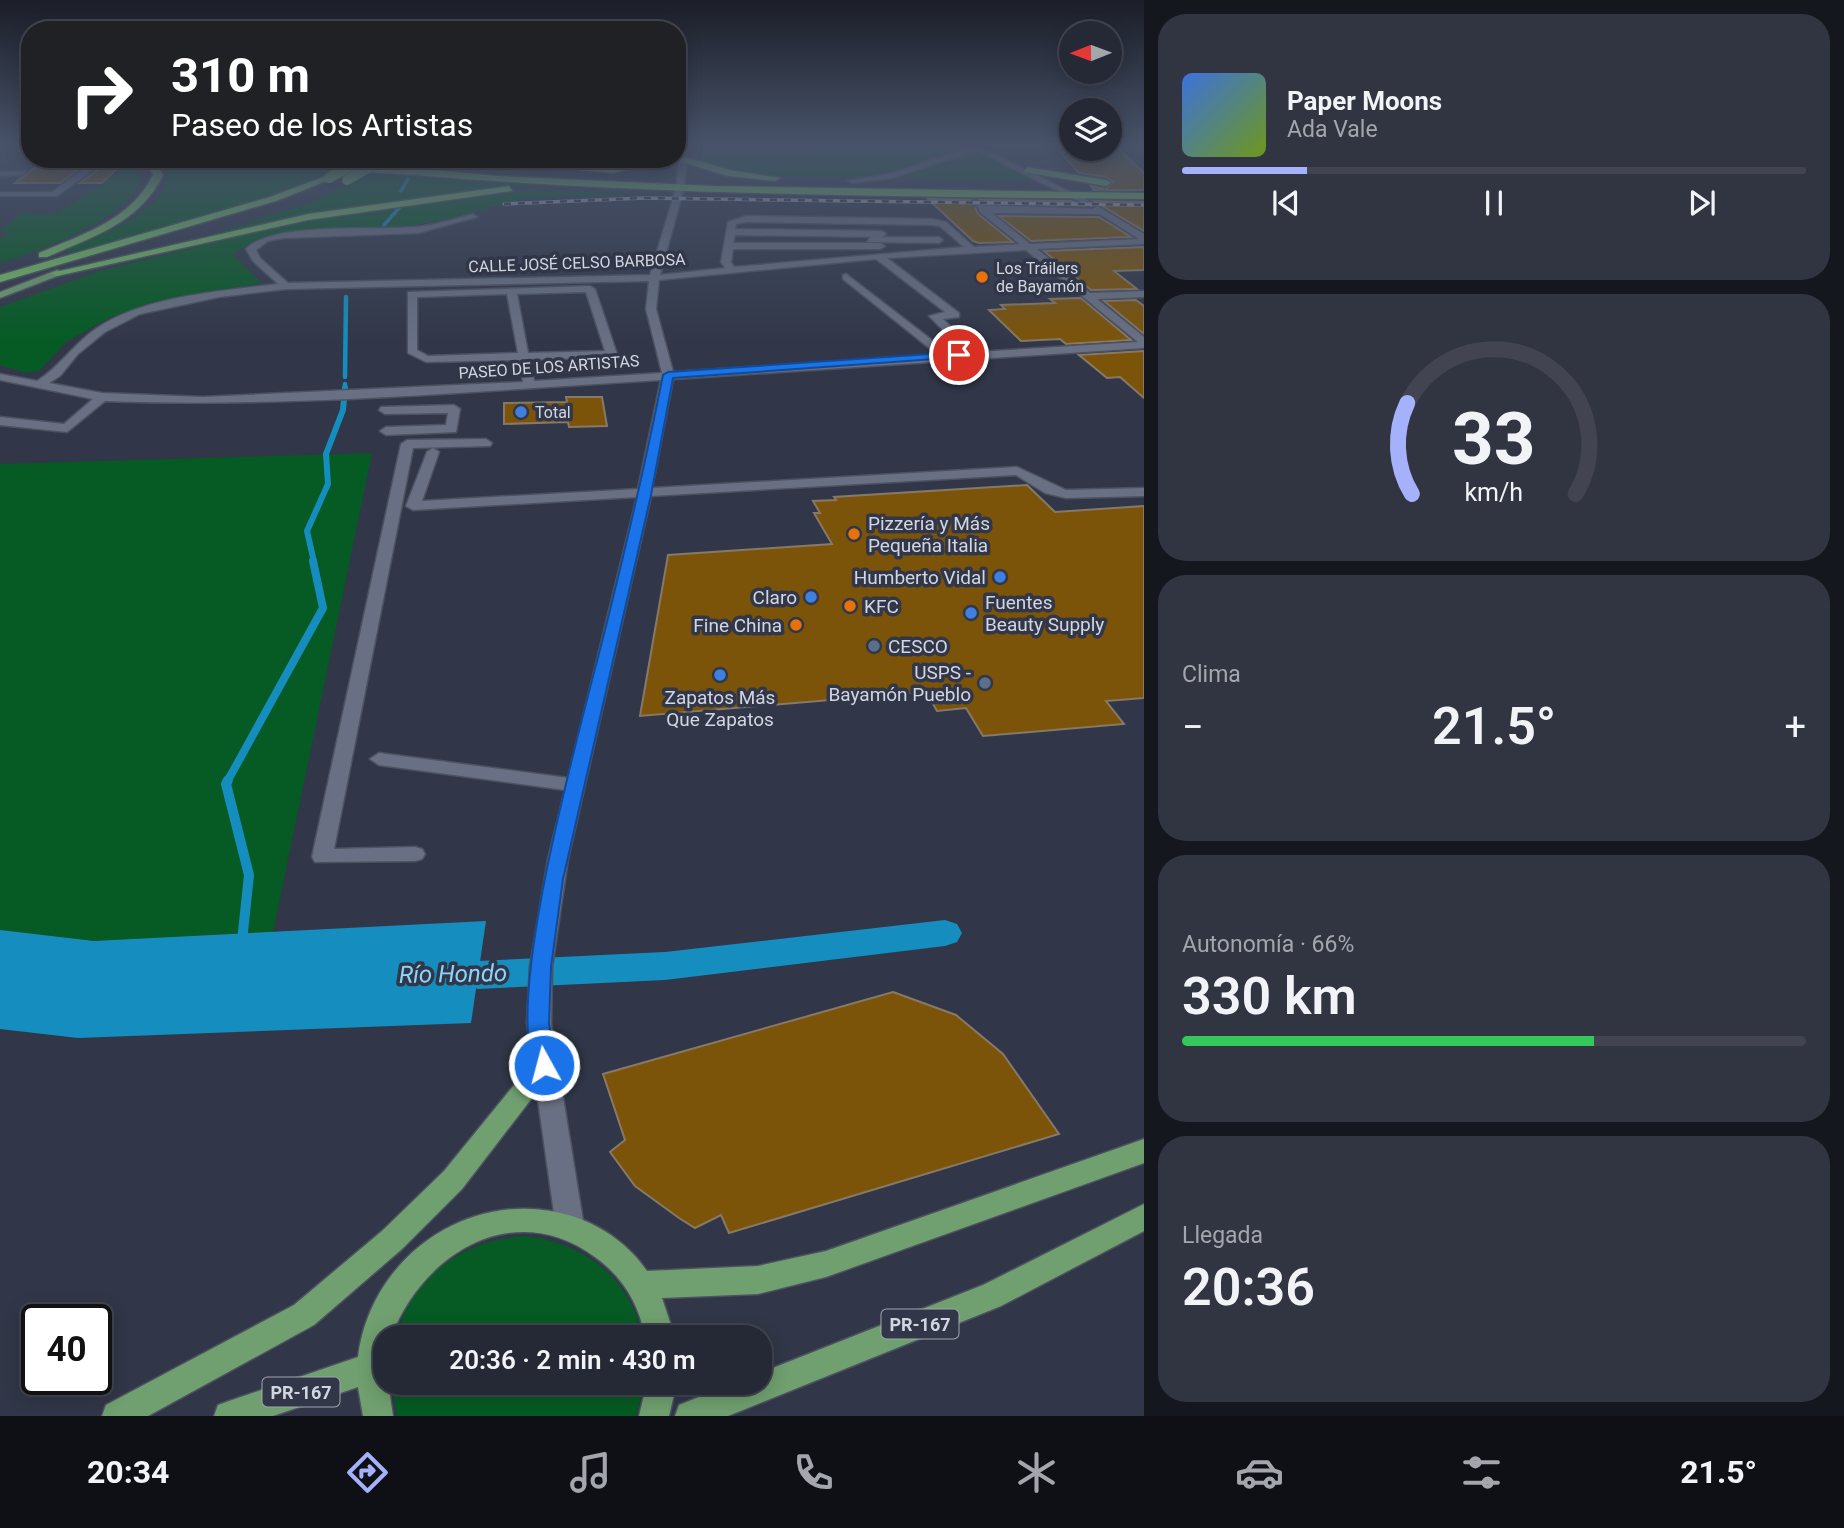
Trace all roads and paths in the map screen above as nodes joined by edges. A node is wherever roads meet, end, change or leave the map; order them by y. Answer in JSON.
{"nodes":[{"id":1,"x":128,"y":212,"type":"edge"},
{"id":2,"x":228,"y":212,"type":"edge"},
{"id":3,"x":260,"y":212,"type":"edge"},
{"id":4,"x":341,"y":212,"type":"edge"},
{"id":5,"x":672,"y":212,"type":"edge"},
{"id":6,"x":986,"y":212,"type":"tunnel mouth"},
{"id":7,"x":1103,"y":212,"type":"tunnel mouth"},
{"id":8,"x":473,"y":217,"type":"dead end"},
{"id":9,"x":730,"y":235,"type":"junction"},
{"id":10,"x":955,"y":235,"type":"junction"},
{"id":11,"x":1144,"y":239,"type":"edge"},
{"id":12,"x":1024,"y":245,"type":"junction"},
{"id":13,"x":971,"y":249,"type":"junction"},
{"id":14,"x":879,"y":257,"type":"junction"},
{"id":15,"x":30,"y":261,"type":"junction"},
{"id":16,"x":0,"y":268,"type":"edge"},
{"id":17,"x":732,"y":271,"type":"junction"},
{"id":18,"x":57,"y":272,"type":"junction"},
{"id":19,"x":0,"y":274,"type":"edge"},
{"id":20,"x":845,"y":277,"type":"dead end"},
{"id":21,"x":654,"y":278,"type":"junction"},
{"id":22,"x":0,"y":282,"type":"edge"},
{"id":23,"x":286,"y":286,"type":"junction"},
{"id":24,"x":412,"y":288,"type":"junction"},
{"id":25,"x":511,"y":291,"type":"junction"},
{"id":26,"x":1144,"y":294,"type":"edge"},
{"id":27,"x":0,"y":295,"type":"edge"},
{"id":28,"x":1087,"y":296,"type":"junction"},
{"id":29,"x":1144,"y":343,"type":"edge"},
{"id":30,"x":973,"y":354,"type":"junction"},
{"id":31,"x":945,"y":355,"type":"junction"},
{"id":32,"x":522,"y":357,"type":"junction"},
{"id":33,"x":668,"y":375,"type":"junction"},
{"id":34,"x":0,"y":377,"type":"edge"},
{"id":35,"x":529,"y":384,"type":"junction"},
{"id":36,"x":38,"y":386,"type":"junction"},
{"id":37,"x":102,"y":397,"type":"junction"},
{"id":38,"x":386,"y":410,"type":"dead end"},
{"id":39,"x":0,"y":421,"type":"edge"},
{"id":40,"x":386,"y":431,"type":"dead end"},
{"id":41,"x":444,"y":441,"type":"junction"},
{"id":42,"x":486,"y":443,"type":"dead end"},
{"id":43,"x":1144,"y":492,"type":"edge"},
{"id":44,"x":644,"y":495,"type":"junction"},
{"id":45,"x":379,"y":759,"type":"dead end"},
{"id":46,"x":577,"y":785,"type":"junction"},
{"id":47,"x":415,"y":854,"type":"dead end"},
{"id":48,"x":544,"y":1065,"type":"junction"},
{"id":49,"x":1144,"y":1151,"type":"edge"},
{"id":50,"x":1144,"y":1217,"type":"edge"},
{"id":51,"x":570,"y":1227,"type":"junction"},
{"id":52,"x":640,"y":1285,"type":"junction"},
{"id":53,"x":656,"y":1325,"type":"edge"},
{"id":54,"x":372,"y":1367,"type":"junction"},
{"id":55,"x":659,"y":1395,"type":"edge"},
{"id":56,"x":117,"y":1416,"type":"edge"},
{"id":57,"x":229,"y":1416,"type":"edge"},
{"id":58,"x":377,"y":1416,"type":"edge"},
{"id":59,"x":654,"y":1416,"type":"edge"},
{"id":60,"x":690,"y":1416,"type":"edge"}],
"edges":[{"from":1,"to":15,"type":"highway"},
{"from":2,"to":22,"type":"highway","bridge":true},
{"from":3,"to":18,"type":"highway","bridge":true},
{"from":4,"to":18,"type":"highway"},
{"from":5,"to":21,"type":"street"},
{"from":6,"to":12,"type":"street"},
{"from":7,"to":11,"type":"street"},
{"from":8,"to":23,"type":"street"},
{"from":9,"to":10,"type":"street"},
{"from":9,"to":10,"type":"street"},
{"from":9,"to":17,"type":"street"},
{"from":10,"to":13,"type":"street"},
{"from":11,"to":12,"type":"street","name":"CALLE JOSÉ CELSO BARBOSA"},
{"from":12,"to":13,"type":"street","name":"CALLE JOSÉ CELSO BARBOSA"},
{"from":12,"to":28,"type":"street"},
{"from":13,"to":14,"type":"street","name":"CALLE JOSÉ CELSO BARBOSA"},
{"from":14,"to":17,"type":"street","name":"CALLE JOSÉ CELSO BARBOSA"},
{"from":14,"to":30,"type":"street"},
{"from":15,"to":16,"type":"highway"},
{"from":15,"to":19,"type":"highway"},
{"from":17,"to":21,"type":"street","name":"CALLE JOSÉ CELSO BARBOSA"},
{"from":18,"to":27,"type":"main road"},
{"from":20,"to":31,"type":"street"},
{"from":21,"to":24,"type":"street","name":"CALLE JOSÉ CELSO BARBOSA"},
{"from":21,"to":33,"type":"street"},
{"from":23,"to":24,"type":"street","name":"CALLE JOSÉ CELSO BARBOSA"},
{"from":23,"to":36,"type":"street","name":"CALLE JOSÉ CELSO BARBOSA"},
{"from":24,"to":25,"type":"street"},
{"from":24,"to":32,"type":"street"},
{"from":25,"to":32,"type":"street"},
{"from":25,"to":32,"type":"street"},
{"from":26,"to":28,"type":"street"},
{"from":28,"to":29,"type":"street"},
{"from":29,"to":30,"type":"street","name":"PASEO DE LOS ARTISTAS"},
{"from":30,"to":31,"type":"street","name":"PASEO DE LOS ARTISTAS"},
{"from":31,"to":33,"type":"street","name":"PASEO DE LOS ARTISTAS"},
{"from":32,"to":35,"type":"street"},
{"from":33,"to":35,"type":"street","name":"PASEO DE LOS ARTISTAS"},
{"from":33,"to":44,"type":"street"},
{"from":34,"to":36,"type":"street","name":"PASEO DE LOS ARTISTAS"},
{"from":35,"to":37,"type":"street","name":"PASEO DE LOS ARTISTAS"},
{"from":36,"to":37,"type":"street","name":"PASEO DE LOS ARTISTAS"},
{"from":37,"to":39,"type":"street"},
{"from":38,"to":41,"type":"street"},
{"from":40,"to":41,"type":"street"},
{"from":41,"to":42,"type":"street"},
{"from":41,"to":44,"type":"street"},
{"from":41,"to":47,"type":"street"},
{"from":43,"to":44,"type":"street"},
{"from":44,"to":46,"type":"street"},
{"from":45,"to":46,"type":"street"},
{"from":46,"to":48,"type":"street"},
{"from":48,"to":51,"type":"street"},
{"from":48,"to":56,"type":"main road"},
{"from":49,"to":52,"type":"main road"},
{"from":50,"to":60,"type":"main road","number":"PR-167"},
{"from":51,"to":52,"type":"main road"},
{"from":51,"to":54,"type":"main road"},
{"from":52,"to":53,"type":"main road"},
{"from":54,"to":57,"type":"main road","number":"PR-167"},
{"from":54,"to":58,"type":"main road"},
{"from":55,"to":59,"type":"main road"}]}
